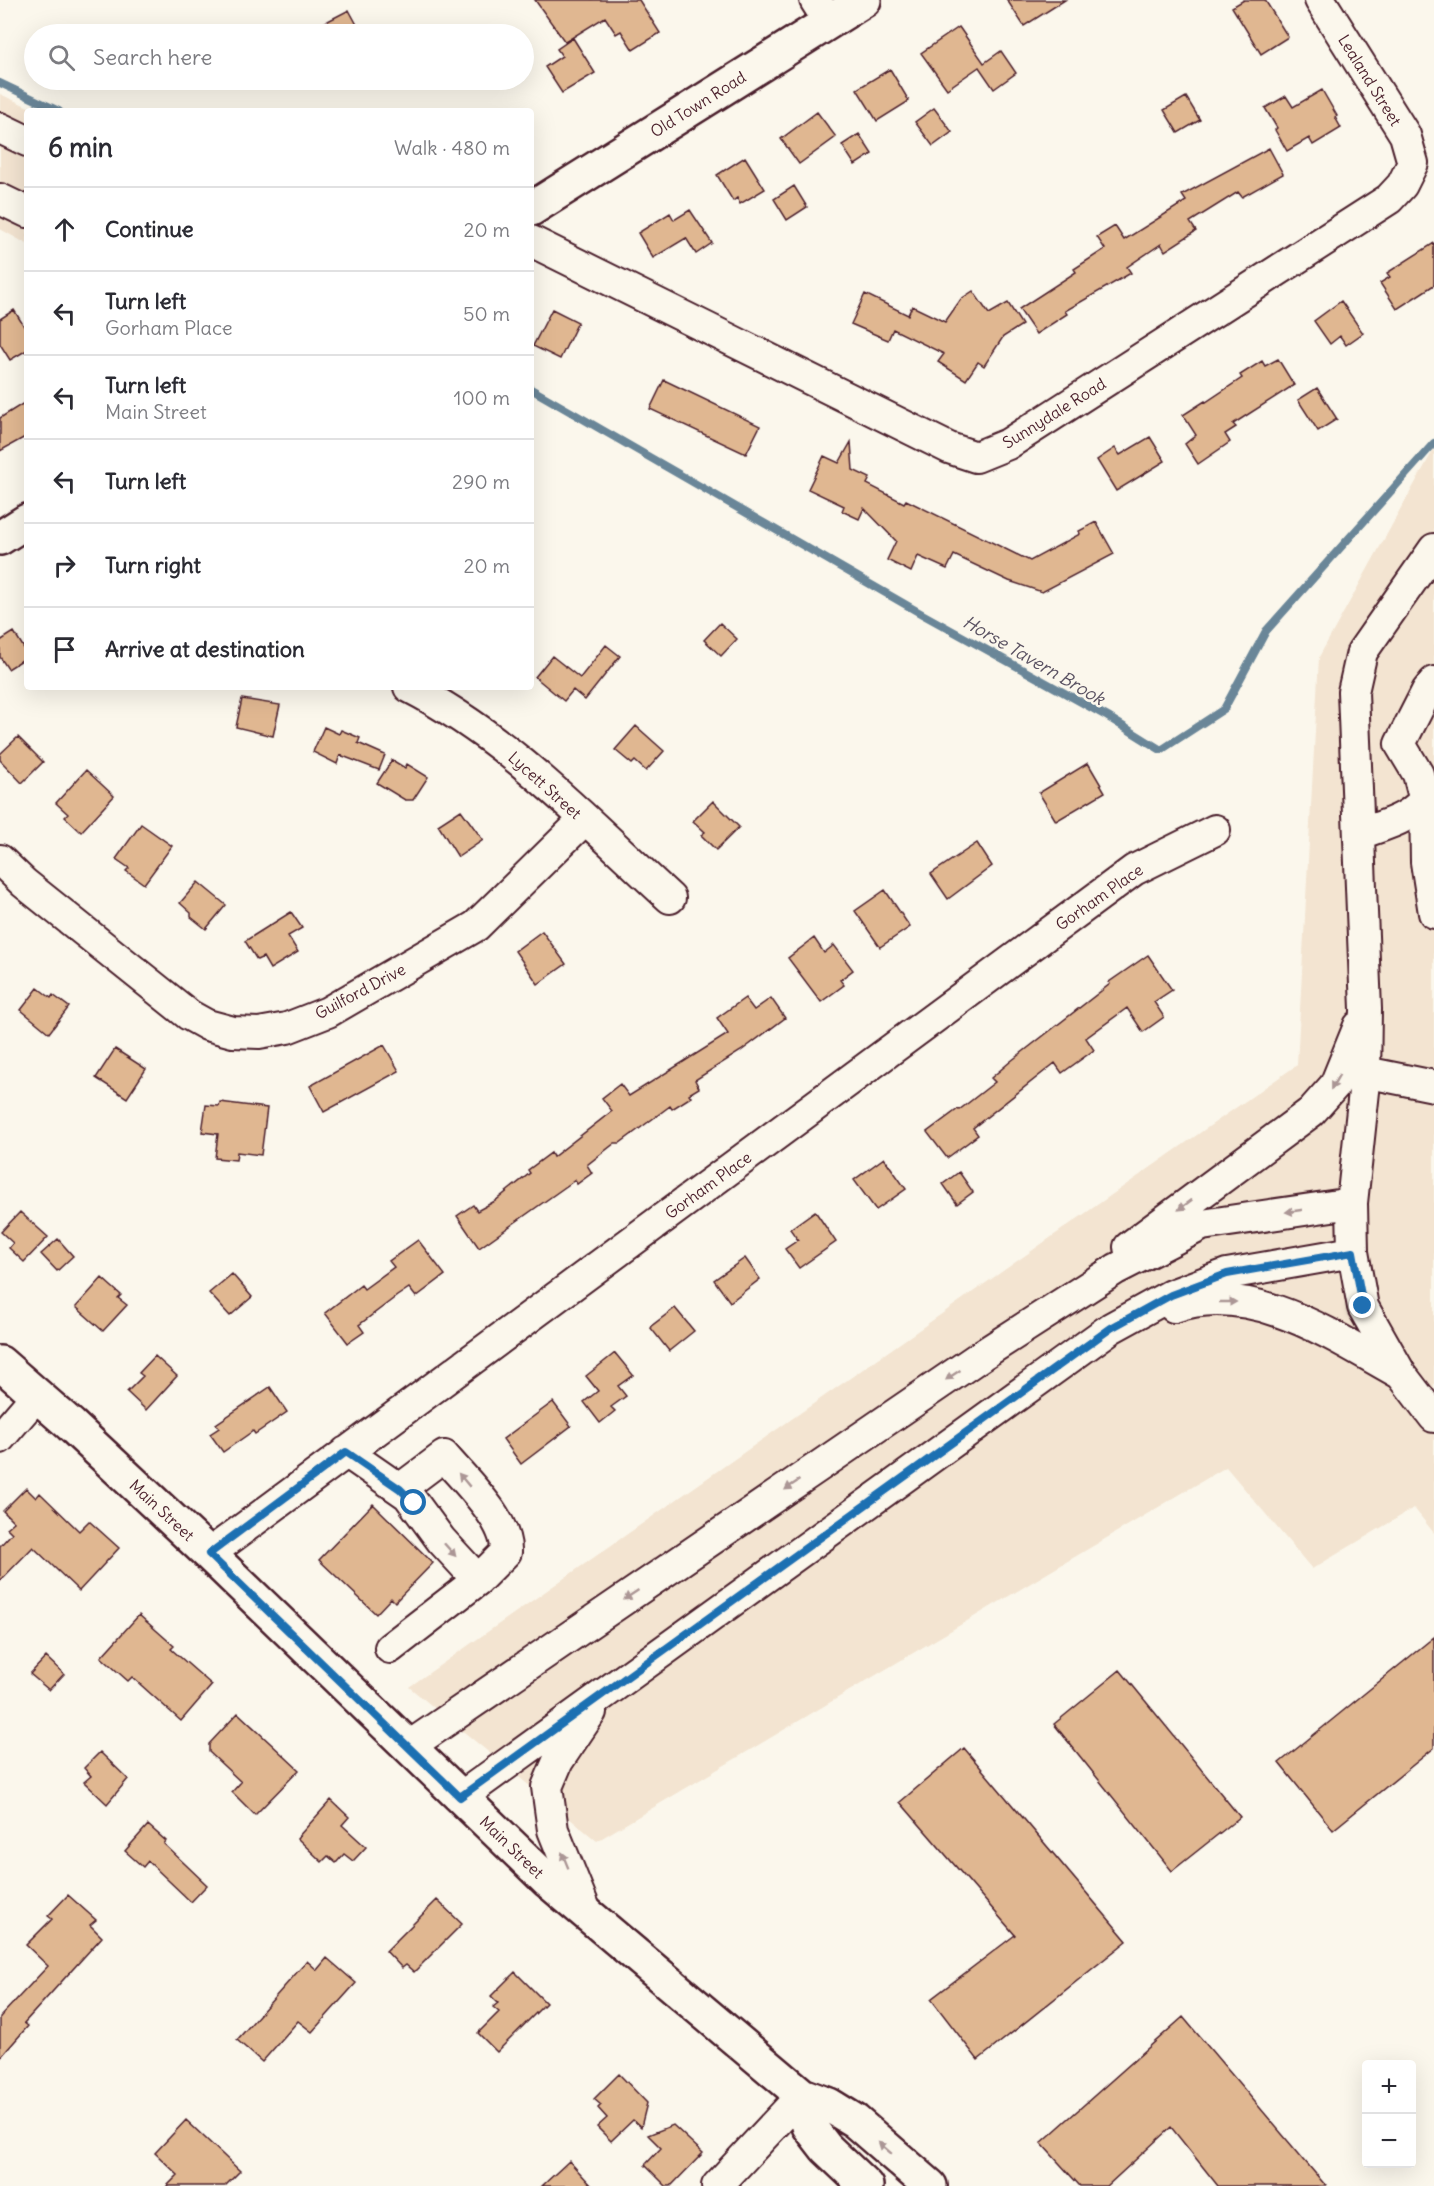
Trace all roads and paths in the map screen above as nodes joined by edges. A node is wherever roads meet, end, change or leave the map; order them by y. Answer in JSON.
{"nodes":[{"id":1,"x":864,"y":0,"type":"edge"},
{"id":2,"x":1320,"y":0,"type":"edge"},
{"id":3,"x":822,"y":11,"type":"edge"},
{"id":4,"x":0,"y":128,"type":"edge"},
{"id":5,"x":24,"y":140,"type":"edge"},
{"id":6,"x":1413,"y":163,"type":"joint"},
{"id":7,"x":0,"y":199,"type":"edge"},
{"id":8,"x":534,"y":207,"type":"edge"},
{"id":9,"x":24,"y":211,"type":"edge"},
{"id":10,"x":534,"y":242,"type":"edge"},
{"id":11,"x":24,"y":523,"type":"edge"},
{"id":12,"x":0,"y":538,"type":"edge"},
{"id":13,"x":1434,"y":549,"type":"edge"},
{"id":14,"x":1434,"y":682,"type":"edge"},
{"id":15,"x":415,"y":690,"type":"edge"},
{"id":16,"x":1429,"y":796,"type":"edge"},
{"id":17,"x":584,"y":820,"type":"junction"},
{"id":18,"x":1215,"y":830,"type":"dead end"},
{"id":19,"x":1359,"y":834,"type":"junction"},
{"id":20,"x":0,"y":860,"type":"edge"},
{"id":21,"x":669,"y":898,"type":"dead end"},
{"id":22,"x":1434,"y":913,"type":"edge"},
{"id":23,"x":1366,"y":1009,"type":"junction"},
{"id":24,"x":1365,"y":1072,"type":"junction"},
{"id":25,"x":1434,"y":1086,"type":"edge"},
{"id":26,"x":1352,"y":1203,"type":"junction"},
{"id":27,"x":1353,"y":1252,"type":"junction"},
{"id":28,"x":1111,"y":1328,"type":"junction"},
{"id":29,"x":982,"y":1355,"type":"junction"},
{"id":30,"x":0,"y":1363,"type":"edge"},
{"id":31,"x":1401,"y":1374,"type":"junction"},
{"id":32,"x":37,"y":1395,"type":"junction"},
{"id":33,"x":1434,"y":1418,"type":"edge"},
{"id":34,"x":0,"y":1438,"type":"edge"},
{"id":35,"x":346,"y":1452,"type":"junction"},
{"id":36,"x":400,"y":1489,"type":"junction"},
{"id":37,"x":209,"y":1554,"type":"junction"},
{"id":38,"x":478,"y":1580,"type":"junction"},
{"id":39,"x":390,"y":1648,"type":"dead end"},
{"id":40,"x":601,"y":1696,"type":"junction"},
{"id":41,"x":408,"y":1747,"type":"junction"},
{"id":42,"x":460,"y":1797,"type":"junction"},
{"id":43,"x":587,"y":1914,"type":"junction"},
{"id":44,"x":802,"y":2095,"type":"junction"},
{"id":45,"x":717,"y":2186,"type":"edge"},
{"id":46,"x":866,"y":2186,"type":"edge"},
{"id":47,"x":930,"y":2186,"type":"edge"}],
"edges":[{"from":1,"to":3,"type":"main road","name":"Old Town Road"},
{"from":2,"to":6,"type":"street","name":"Lealand Street"},
{"from":3,"to":8,"type":"main road","name":"Old Town Road"},
{"from":4,"to":5,"type":"street"},
{"from":6,"to":10,"type":"street","name":"Sunnydale Road"},
{"from":7,"to":9,"type":"street"},
{"from":11,"to":12,"type":"main road"},
{"from":13,"to":19,"type":"street"},
{"from":14,"to":16,"type":"street"},
{"from":15,"to":17,"type":"street","name":"Lycett Street"},
{"from":16,"to":19,"type":"street"},
{"from":16,"to":22,"type":"street"},
{"from":17,"to":20,"type":"street","name":"Guilford Drive"},
{"from":17,"to":21,"type":"street","name":"Lycett Street"},
{"from":18,"to":35,"type":"street","name":"Gorham Place"},
{"from":19,"to":23,"type":"street"},
{"from":23,"to":24,"type":"street"},
{"from":23,"to":29,"type":"street","one_way":true},
{"from":24,"to":25,"type":"street"},
{"from":24,"to":26,"type":"street"},
{"from":26,"to":27,"type":"street"},
{"from":26,"to":29,"type":"street","one_way":true},
{"from":27,"to":28,"type":"street"},
{"from":27,"to":31,"type":"street"},
{"from":28,"to":31,"type":"street","one_way":true},
{"from":28,"to":40,"type":"street"},
{"from":29,"to":41,"type":"street","one_way":true},
{"from":30,"to":32,"type":"main road","name":"Main Street"},
{"from":31,"to":33,"type":"street"},
{"from":32,"to":34,"type":"street"},
{"from":32,"to":37,"type":"main road","name":"Main Street"},
{"from":35,"to":36,"type":"street"},
{"from":35,"to":37,"type":"street","name":"Gorham Place"},
{"from":36,"to":38,"type":"street","one_way":true},
{"from":38,"to":36,"type":"street","one_way":true},
{"from":37,"to":41,"type":"main road","name":"Main Street"},
{"from":38,"to":39,"type":"street"},
{"from":40,"to":42,"type":"street"},
{"from":43,"to":40,"type":"street","one_way":true},
{"from":41,"to":42,"type":"main road","name":"Main Street"},
{"from":42,"to":43,"type":"main road","name":"Main Street"},
{"from":43,"to":44,"type":"main road","name":"Main Street"},
{"from":44,"to":45,"type":"street"},
{"from":44,"to":46,"type":"main road"},
{"from":47,"to":44,"type":"main road","name":"Main Street","one_way":true}]}
